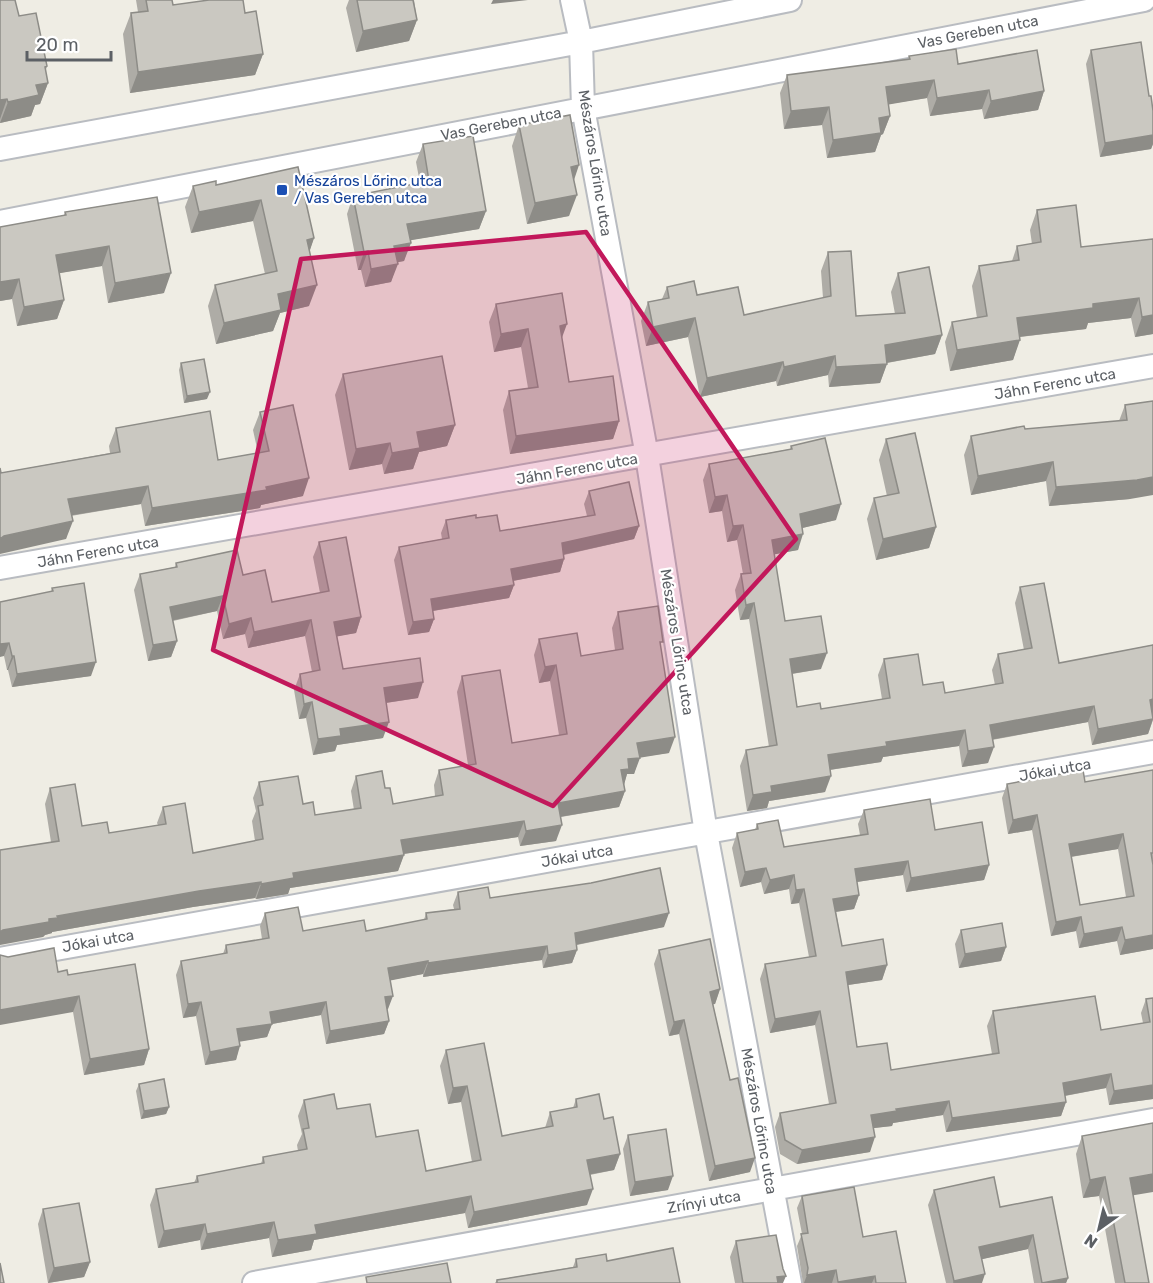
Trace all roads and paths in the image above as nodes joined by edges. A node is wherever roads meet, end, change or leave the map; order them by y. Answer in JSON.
{"nodes":[{"id":1,"x":572,"y":0,"type":"edge"},
{"id":2,"x":790,"y":0,"type":"edge"},
{"id":3,"x":1144,"y":0,"type":"edge"},
{"id":4,"x":580,"y":42,"type":"junction"},
{"id":5,"x":583,"y":108,"type":"junction"},
{"id":6,"x":0,"y":149,"type":"edge"},
{"id":7,"x":0,"y":222,"type":"edge"},
{"id":8,"x":1153,"y":366,"type":"edge"},
{"id":9,"x":647,"y":456,"type":"junction"},
{"id":10,"x":0,"y":568,"type":"edge"},
{"id":11,"x":1153,"y":752,"type":"edge"},
{"id":12,"x":706,"y":833,"type":"junction"},
{"id":13,"x":0,"y":958,"type":"edge"},
{"id":14,"x":1153,"y":1120,"type":"edge"},
{"id":15,"x":772,"y":1190,"type":"junction"},
{"id":16,"x":254,"y":1283,"type":"edge"},
{"id":17,"x":790,"y":1283,"type":"edge"}],
"edges":[{"from":1,"to":4,"type":"street","name":"Mészáros Lőrinc utca"},
{"from":2,"to":4,"type":"street"},
{"from":3,"to":5,"type":"street","name":"Vas Gereben utca"},
{"from":4,"to":5,"type":"street","name":"Mészáros Lőrinc utca"},
{"from":4,"to":6,"type":"street"},
{"from":5,"to":7,"type":"street","name":"Vas Gereben utca"},
{"from":5,"to":9,"type":"street","name":"Mészáros Lőrinc utca"},
{"from":8,"to":9,"type":"street","name":"Jáhn Ferenc utca"},
{"from":9,"to":10,"type":"street","name":"Jáhn Ferenc utca"},
{"from":9,"to":12,"type":"street","name":"Mészáros Lőrinc utca"},
{"from":11,"to":12,"type":"street","name":"Jókai utca"},
{"from":12,"to":13,"type":"street","name":"Jókai utca"},
{"from":12,"to":15,"type":"street","name":"Mészáros Lőrinc utca"},
{"from":14,"to":15,"type":"street","name":"Zrínyi utca"},
{"from":15,"to":16,"type":"street","name":"Zrínyi utca"},
{"from":15,"to":17,"type":"street","name":"Mészáros Lőrinc utca"}]}
